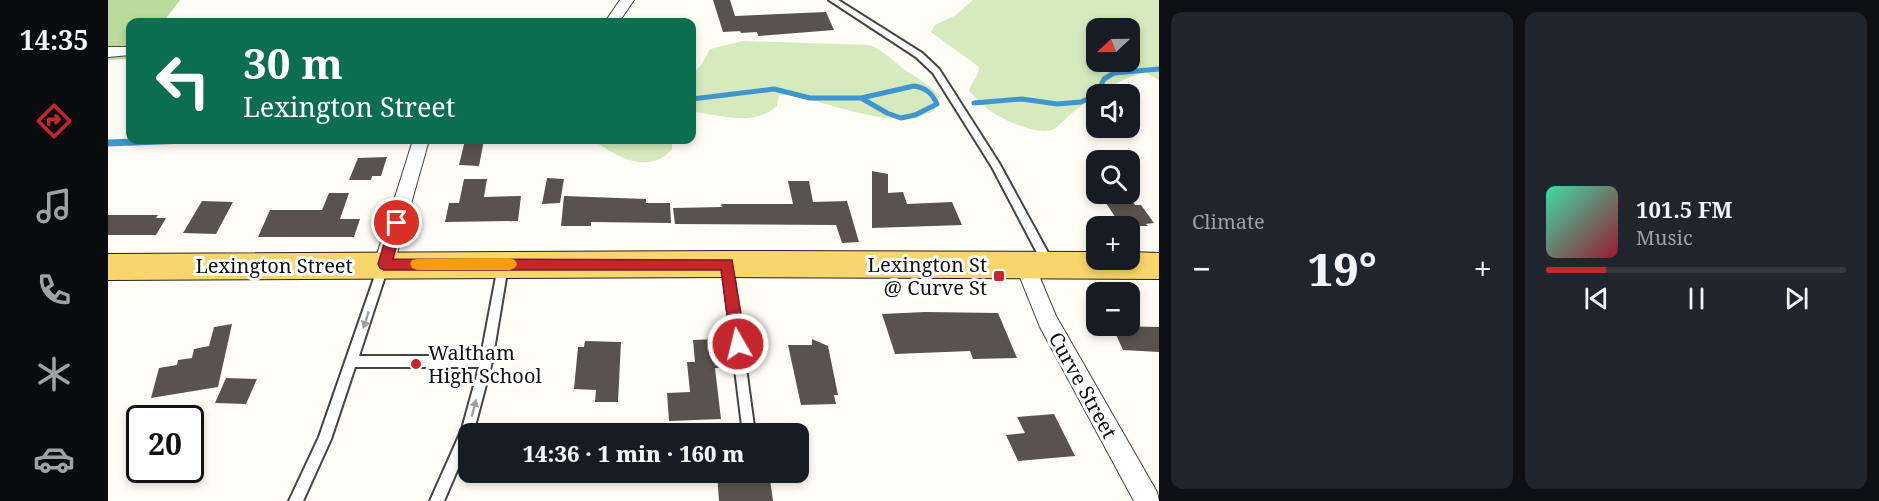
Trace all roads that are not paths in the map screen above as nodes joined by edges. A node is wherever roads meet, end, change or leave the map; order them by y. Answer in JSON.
{"nodes":[{"id":1,"x":627,"y":0,"type":"edge"},
{"id":2,"x":833,"y":0,"type":"edge"},
{"id":3,"x":615,"y":18,"type":"edge"},
{"id":4,"x":126,"y":51,"type":"edge"},
{"id":5,"x":108,"y":52,"type":"edge"},
{"id":6,"x":420,"y":144,"type":"edge"},
{"id":7,"x":384,"y":264,"type":"junction"},
{"id":8,"x":504,"y":264,"type":"junction"},
{"id":9,"x":727,"y":264,"type":"junction"},
{"id":10,"x":1037,"y":265,"type":"junction"},
{"id":11,"x":1159,"y":266,"type":"edge"},
{"id":12,"x":108,"y":267,"type":"edge"},
{"id":13,"x":353,"y":361,"type":"junction"},
{"id":14,"x":486,"y":362,"type":"junction"},
{"id":15,"x":748,"y":423,"type":"edge"},
{"id":16,"x":296,"y":501,"type":"edge"},
{"id":17,"x":437,"y":501,"type":"edge"},
{"id":18,"x":1148,"y":501,"type":"edge"}],
"edges":[{"from":1,"to":3,"type":"street"},
{"from":2,"to":10,"type":"lane"},
{"from":4,"to":5,"type":"street"},
{"from":6,"to":7,"type":"street"},
{"from":7,"to":8,"type":"main road","name":"Lexington Street"},
{"from":7,"to":12,"type":"main road","name":"Lexington Street"},
{"from":7,"to":13,"type":"lane","one_way":true},
{"from":8,"to":9,"type":"main road","name":"Lexington Street"},
{"from":8,"to":14,"type":"lane"},
{"from":9,"to":10,"type":"main road","name":"Lexington Street"},
{"from":9,"to":15,"type":"lane"},
{"from":10,"to":11,"type":"main road","name":"Lexington Street"},
{"from":10,"to":18,"type":"street","name":"Curve Street"},
{"from":13,"to":14,"type":"lane"},
{"from":13,"to":16,"type":"lane"},
{"from":17,"to":14,"type":"lane","one_way":true}]}
